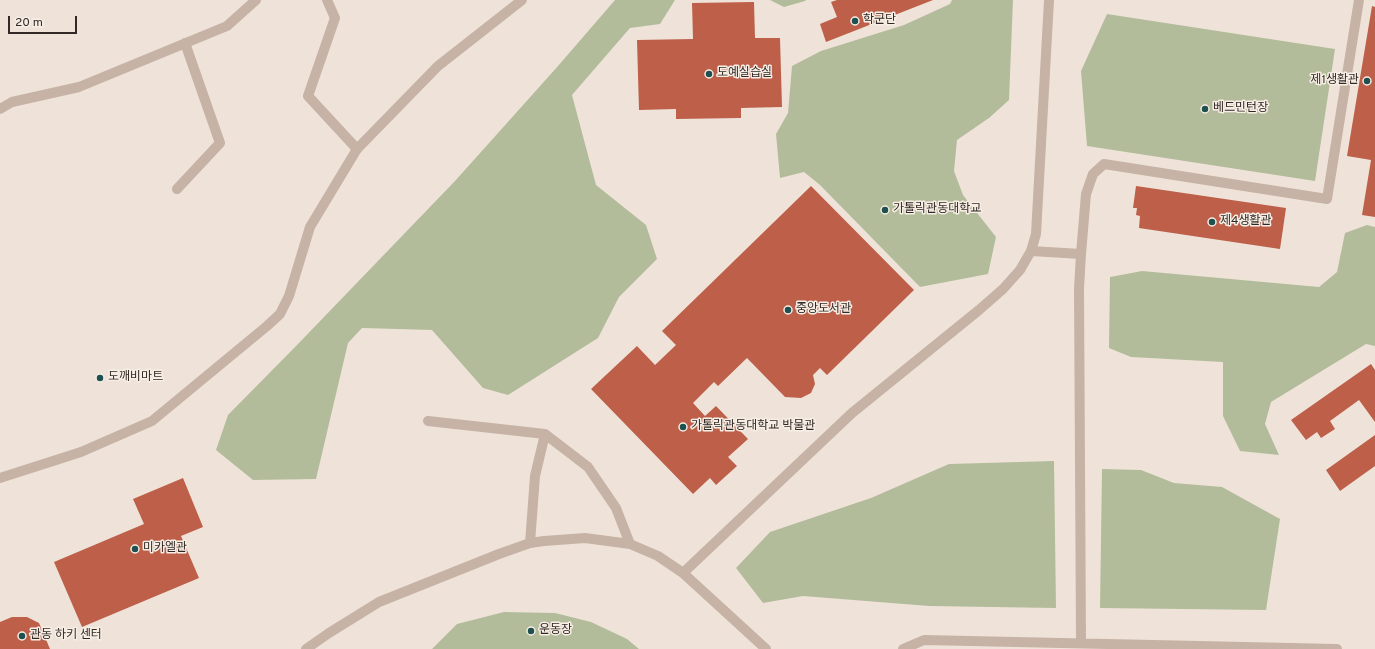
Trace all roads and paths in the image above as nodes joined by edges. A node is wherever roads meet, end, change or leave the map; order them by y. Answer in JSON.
{"nodes":[{"id":1,"x":256,"y":0,"type":"edge"},
{"id":2,"x":327,"y":0,"type":"edge"},
{"id":3,"x":522,"y":0,"type":"edge"},
{"id":4,"x":1049,"y":0,"type":"edge"},
{"id":5,"x":1359,"y":0,"type":"edge"},
{"id":6,"x":185,"y":43,"type":"junction"},
{"id":7,"x":0,"y":109,"type":"edge"},
{"id":8,"x":356,"y":149,"type":"junction"},
{"id":9,"x":177,"y":189,"type":"dead end"},
{"id":10,"x":1031,"y":251,"type":"junction"},
{"id":11,"x":1080,"y":254,"type":"junction"},
{"id":12,"x":428,"y":421,"type":"dead end"},
{"id":13,"x":545,"y":434,"type":"junction"},
{"id":14,"x":0,"y":478,"type":"edge"},
{"id":15,"x":530,"y":543,"type":"junction"},
{"id":16,"x":630,"y":544,"type":"junction"},
{"id":17,"x":683,"y":573,"type":"junction"},
{"id":18,"x":1081,"y":643,"type":"junction"},
{"id":19,"x":306,"y":649,"type":"edge"},
{"id":20,"x":766,"y":649,"type":"edge"},
{"id":21,"x":904,"y":649,"type":"edge"},
{"id":22,"x":1337,"y":649,"type":"edge"}],
"edges":[{"from":1,"to":6,"type":"street"},
{"from":2,"to":8,"type":"street"},
{"from":3,"to":8,"type":"street"},
{"from":4,"to":10,"type":"street"},
{"from":5,"to":11,"type":"street"},
{"from":6,"to":7,"type":"street"},
{"from":6,"to":9,"type":"street"},
{"from":8,"to":14,"type":"street"},
{"from":10,"to":11,"type":"street"},
{"from":10,"to":17,"type":"street"},
{"from":11,"to":18,"type":"street"},
{"from":12,"to":13,"type":"street"},
{"from":13,"to":15,"type":"street"},
{"from":13,"to":16,"type":"street"},
{"from":15,"to":16,"type":"street"},
{"from":15,"to":19,"type":"street"},
{"from":16,"to":17,"type":"street"},
{"from":17,"to":20,"type":"street"},
{"from":18,"to":21,"type":"street"},
{"from":18,"to":22,"type":"street"}]}
